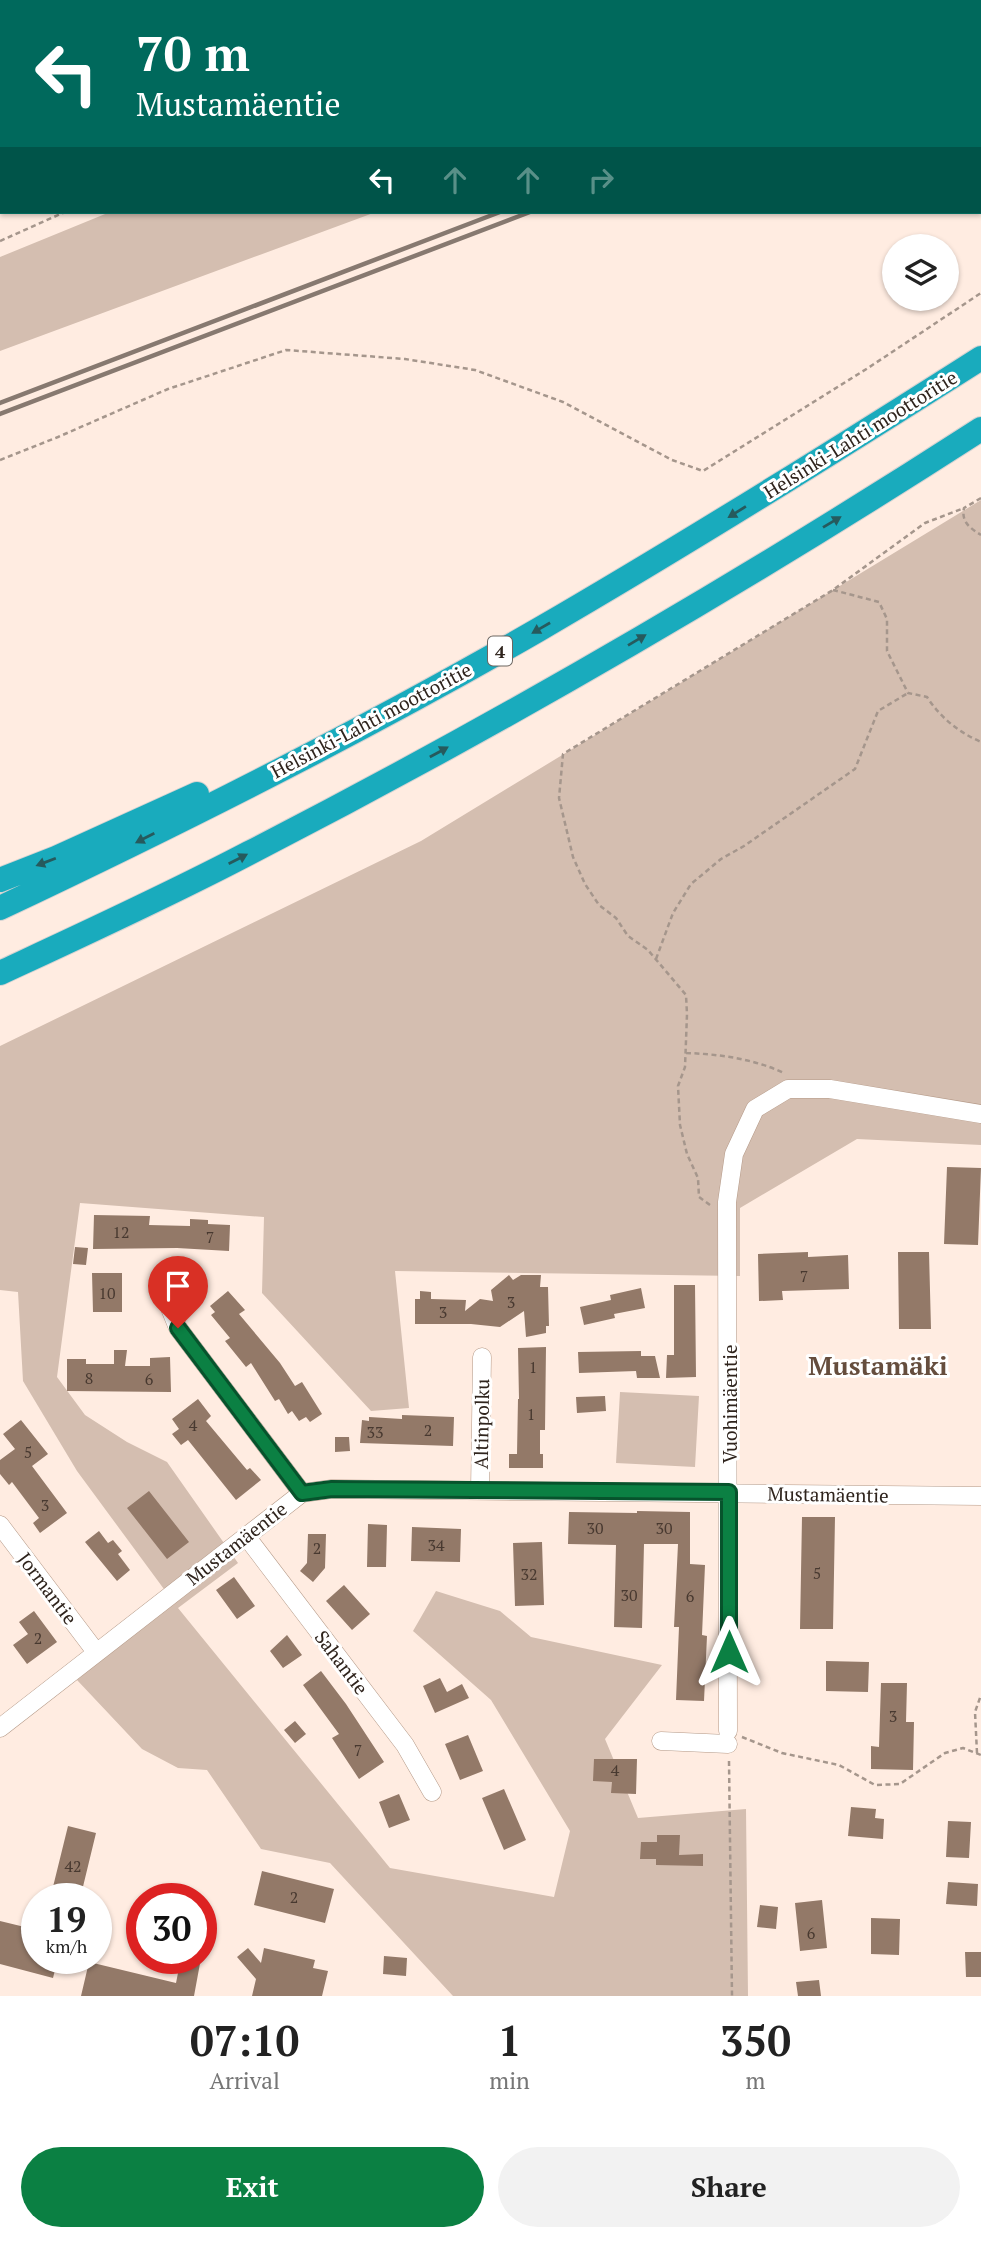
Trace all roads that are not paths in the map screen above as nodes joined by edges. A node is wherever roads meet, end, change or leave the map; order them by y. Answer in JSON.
{"nodes":[{"id":1,"x":981,"y":358,"type":"edge"},
{"id":2,"x":981,"y":429,"type":"edge"},
{"id":3,"x":269,"y":775,"type":"junction"},
{"id":4,"x":0,"y":880,"type":"edge"},
{"id":5,"x":143,"y":906,"type":"junction"},
{"id":6,"x":0,"y":908,"type":"edge"},
{"id":7,"x":0,"y":973,"type":"edge"},
{"id":8,"x":0,"y":984,"type":"edge"},
{"id":9,"x":981,"y":1114,"type":"edge"},
{"id":10,"x":166,"y":1296,"type":"dead end"},
{"id":11,"x":482,"y":1357,"type":"dead end"},
{"id":12,"x":480,"y":1490,"type":"junction"},
{"id":13,"x":729,"y":1492,"type":"junction"},
{"id":14,"x":302,"y":1493,"type":"junction"},
{"id":15,"x":981,"y":1496,"type":"edge"},
{"id":16,"x":0,"y":1525,"type":"edge"},
{"id":17,"x":246,"y":1536,"type":"junction"},
{"id":18,"x":96,"y":1652,"type":"junction"},
{"id":19,"x":0,"y":1728,"type":"edge"},
{"id":20,"x":661,"y":1741,"type":"dead end"},
{"id":21,"x":432,"y":1792,"type":"dead end"}],
"edges":[{"from":1,"to":3,"type":"highway","name":"Helsinki-Lahti moottoritie","number":"4","one_way":true},
{"from":5,"to":2,"type":"highway","one_way":true},
{"from":3,"to":4,"type":"highway","one_way":true},
{"from":3,"to":6,"type":"highway","name":"Helsinki-Lahti moottoritie","number":"4","one_way":true},
{"from":5,"to":7,"type":"highway"},
{"from":5,"to":8,"type":"highway"},
{"from":9,"to":13,"type":"street","name":"Vuohimäentie"},
{"from":10,"to":14,"type":"street"},
{"from":11,"to":12,"type":"street","name":"Altinpolku"},
{"from":12,"to":13,"type":"street","name":"Mustamäentie"},
{"from":12,"to":14,"type":"street","name":"Mustamäentie"},
{"from":13,"to":15,"type":"street","name":"Mustamäentie"},
{"from":13,"to":20,"type":"street","name":"Vuohimäentie"},
{"from":14,"to":17,"type":"street","name":"Mustamäentie"},
{"from":16,"to":18,"type":"street","name":"Jormantie"},
{"from":17,"to":18,"type":"street","name":"Mustamäentie"},
{"from":17,"to":21,"type":"street","name":"Sahantie"},
{"from":18,"to":19,"type":"street","name":"Mustamäentie"}]}
